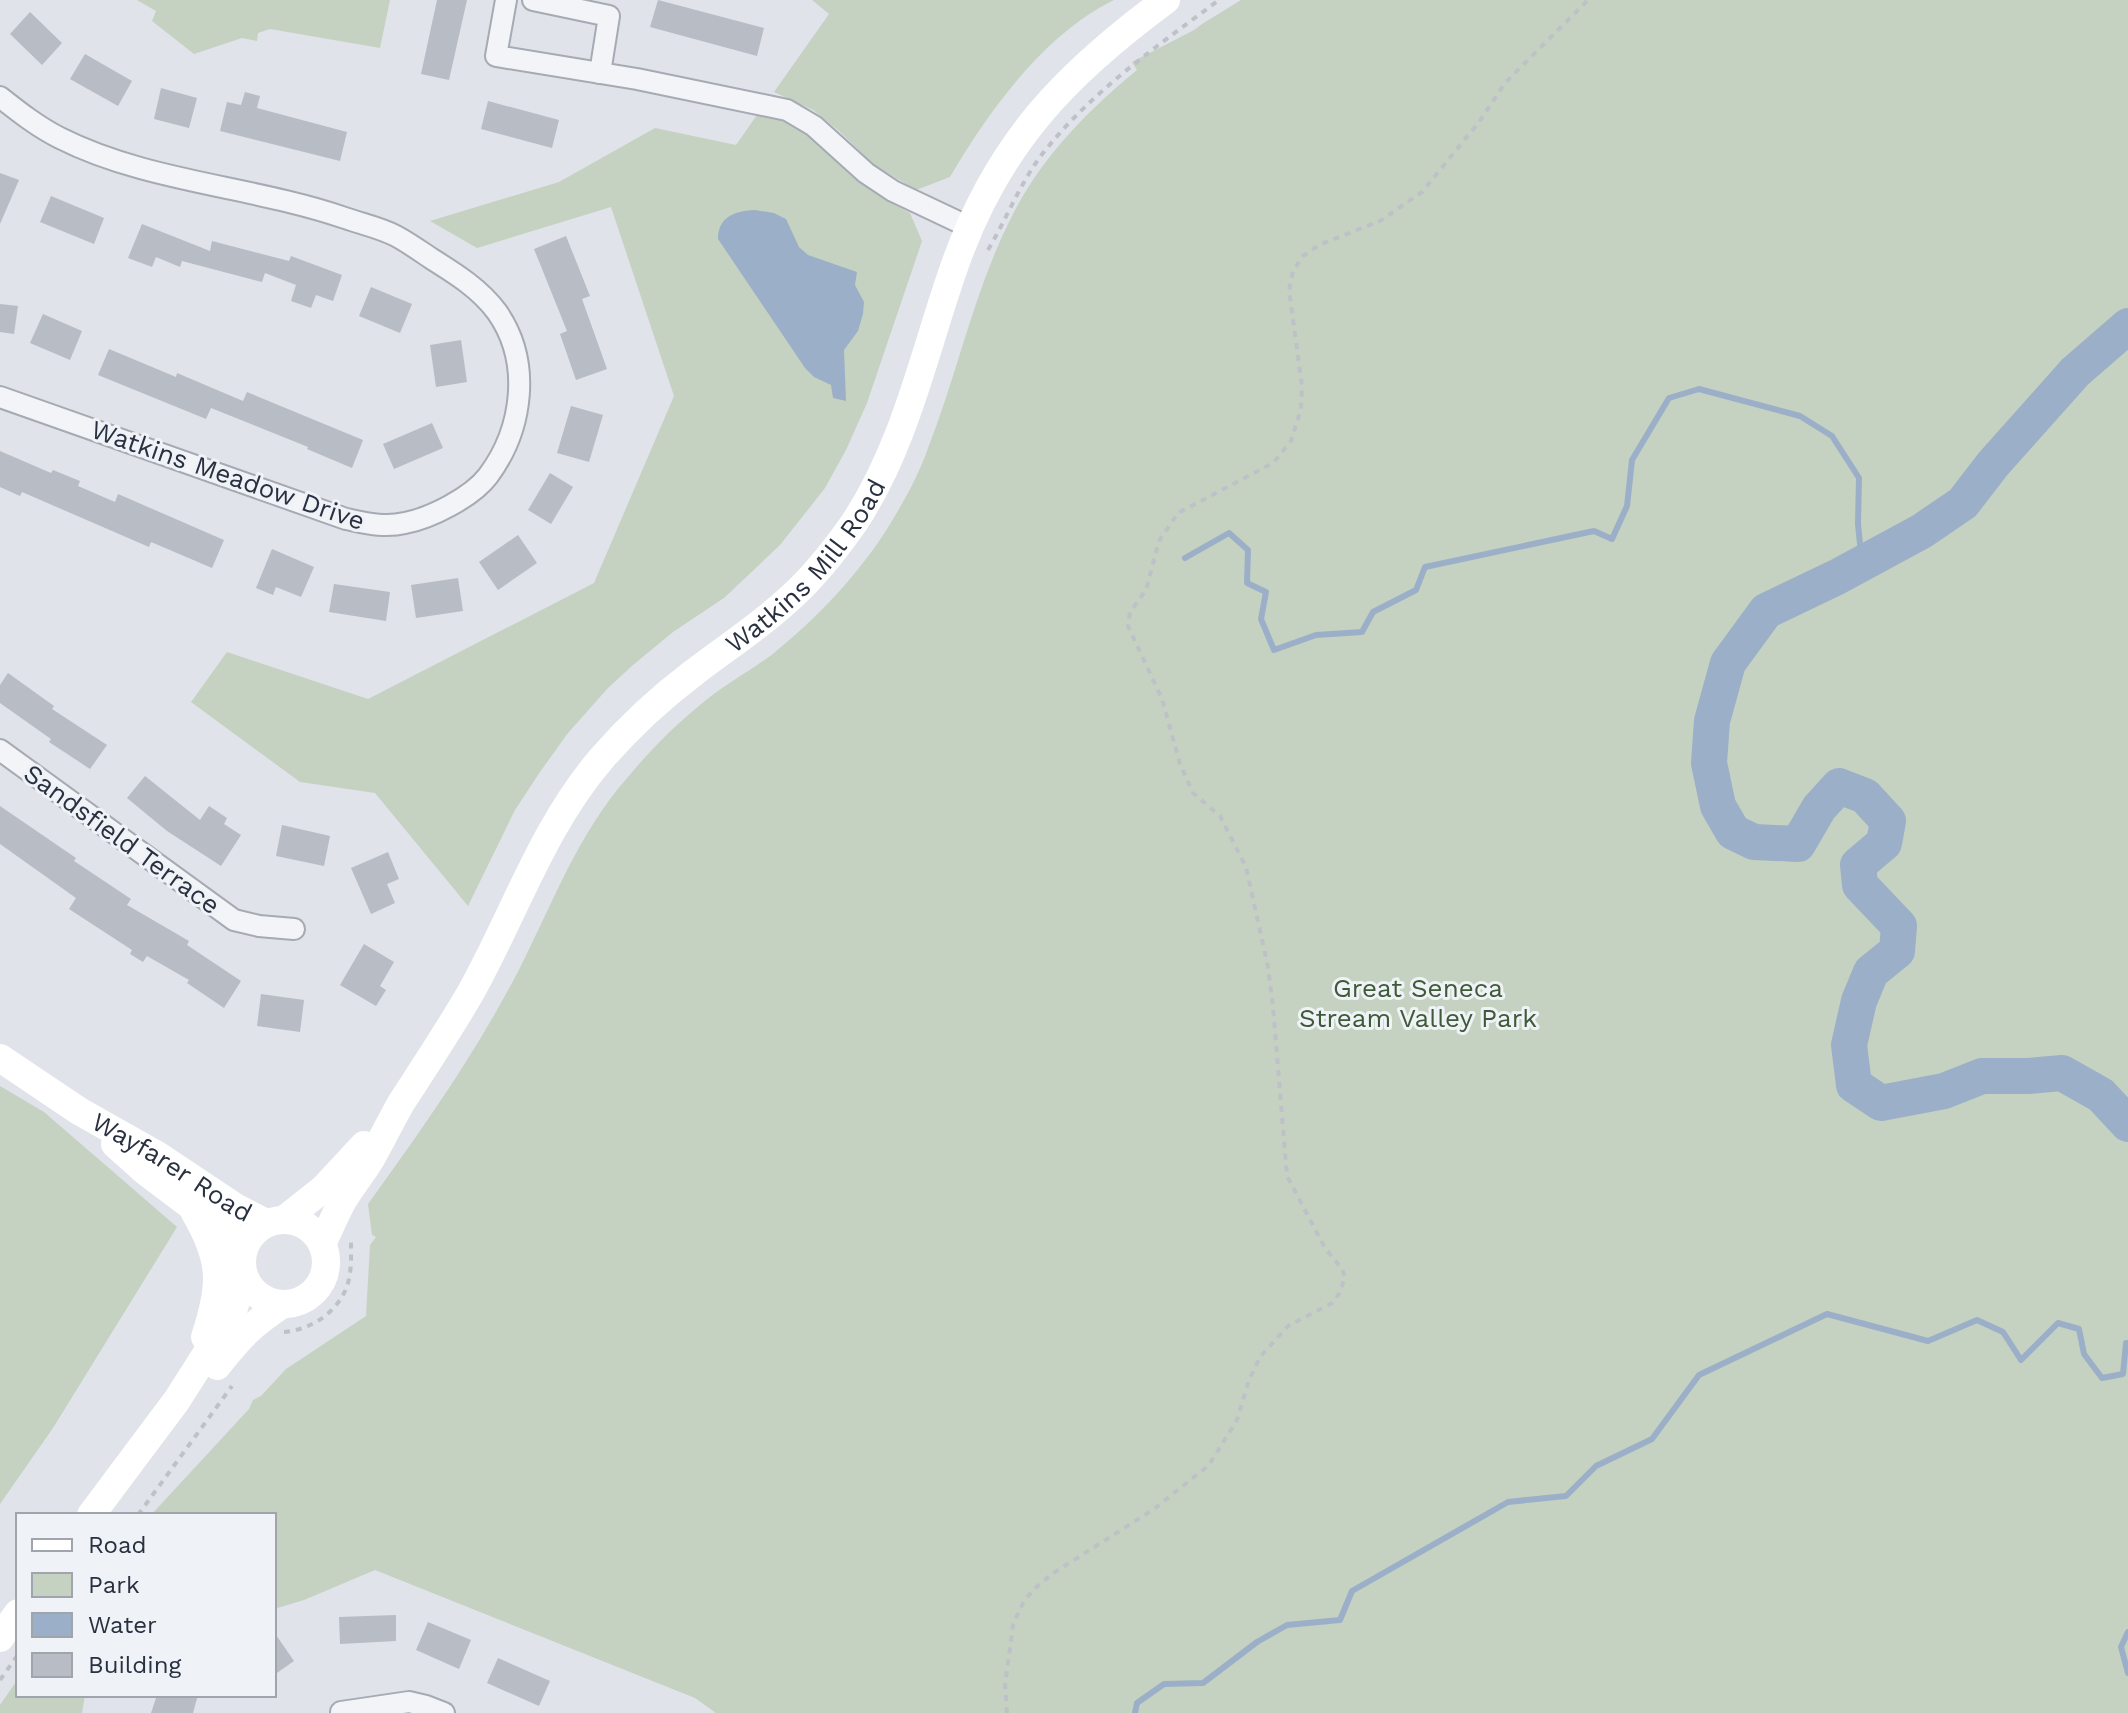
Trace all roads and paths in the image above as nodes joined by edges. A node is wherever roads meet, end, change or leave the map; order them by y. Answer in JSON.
{"nodes":[{"id":1,"x":506,"y":0,"type":"edge"},
{"id":2,"x":533,"y":0,"type":"edge"},
{"id":3,"x":1166,"y":0,"type":"edge"},
{"id":4,"x":1588,"y":0,"type":"edge"},
{"id":5,"x":600,"y":73,"type":"junction"},
{"id":6,"x":0,"y":97,"type":"edge"},
{"id":7,"x":969,"y":227,"type":"junction"},
{"id":8,"x":0,"y":397,"type":"edge"},
{"id":9,"x":0,"y":750,"type":"edge"},
{"id":10,"x":294,"y":929,"type":"dead end"},
{"id":11,"x":0,"y":1058,"type":"edge"},
{"id":12,"x":399,"y":1106,"type":"junction"},
{"id":13,"x":79,"y":1111,"type":"junction"},
{"id":14,"x":190,"y":1205,"type":"junction"},
{"id":15,"x":276,"y":1221,"type":"junction"},
{"id":16,"x":352,"y":1236,"type":"dead end"},
{"id":17,"x":322,"y":1244,"type":"junction"},
{"id":18,"x":242,"y":1265,"type":"junction"},
{"id":19,"x":283,"y":1304,"type":"junction"},
{"id":20,"x":279,"y":1332,"type":"dead end"},
{"id":21,"x":236,"y":1381,"type":"dead end"},
{"id":22,"x":177,"y":1400,"type":"junction"},
{"id":23,"x":92,"y":1513,"type":"edge"},
{"id":24,"x":139,"y":1513,"type":"edge"},
{"id":25,"x":16,"y":1616,"type":"edge"},
{"id":26,"x":0,"y":1638,"type":"edge"},
{"id":27,"x":16,"y":1658,"type":"edge"},
{"id":28,"x":0,"y":1680,"type":"edge"},
{"id":29,"x":341,"y":1712,"type":"edge"},
{"id":30,"x":444,"y":1713,"type":"edge"},
{"id":31,"x":1007,"y":1713,"type":"edge"}],
"edges":[{"from":1,"to":5,"type":"street"},
{"from":2,"to":5,"type":"street"},
{"from":3,"to":7,"type":"street","name":"Watkins Mill Road"},
{"from":4,"to":31,"type":"path"},
{"from":5,"to":7,"type":"street"},
{"from":6,"to":8,"type":"street","name":"Watkins Meadow Drive"},
{"from":7,"to":12,"type":"street","name":"Watkins Mill Road"},
{"from":9,"to":10,"type":"street","name":"Sandsfield Terrace"},
{"from":11,"to":13,"type":"street","name":"Wayfarer Road"},
{"from":12,"to":15,"type":"street","name":"Watkins Mill Road"},
{"from":12,"to":17,"type":"street","name":"Watkins Mill Road"},
{"from":13,"to":14,"type":"street","name":"Wayfarer Road"},
{"from":13,"to":15,"type":"street","name":"Wayfarer Road"},
{"from":14,"to":18,"type":"street","name":"Wayfarer Road"},
{"from":14,"to":22,"type":"street"},
{"from":15,"to":17,"type":"street"},
{"from":15,"to":18,"type":"street"},
{"from":16,"to":20,"type":"path"},
{"from":17,"to":19,"type":"street"},
{"from":18,"to":19,"type":"street"},
{"from":18,"to":22,"type":"street"},
{"from":19,"to":22,"type":"street"},
{"from":21,"to":24,"type":"path"},
{"from":22,"to":23,"type":"street"},
{"from":25,"to":26,"type":"street"},
{"from":27,"to":28,"type":"path"},
{"from":29,"to":30,"type":"street"}]}
